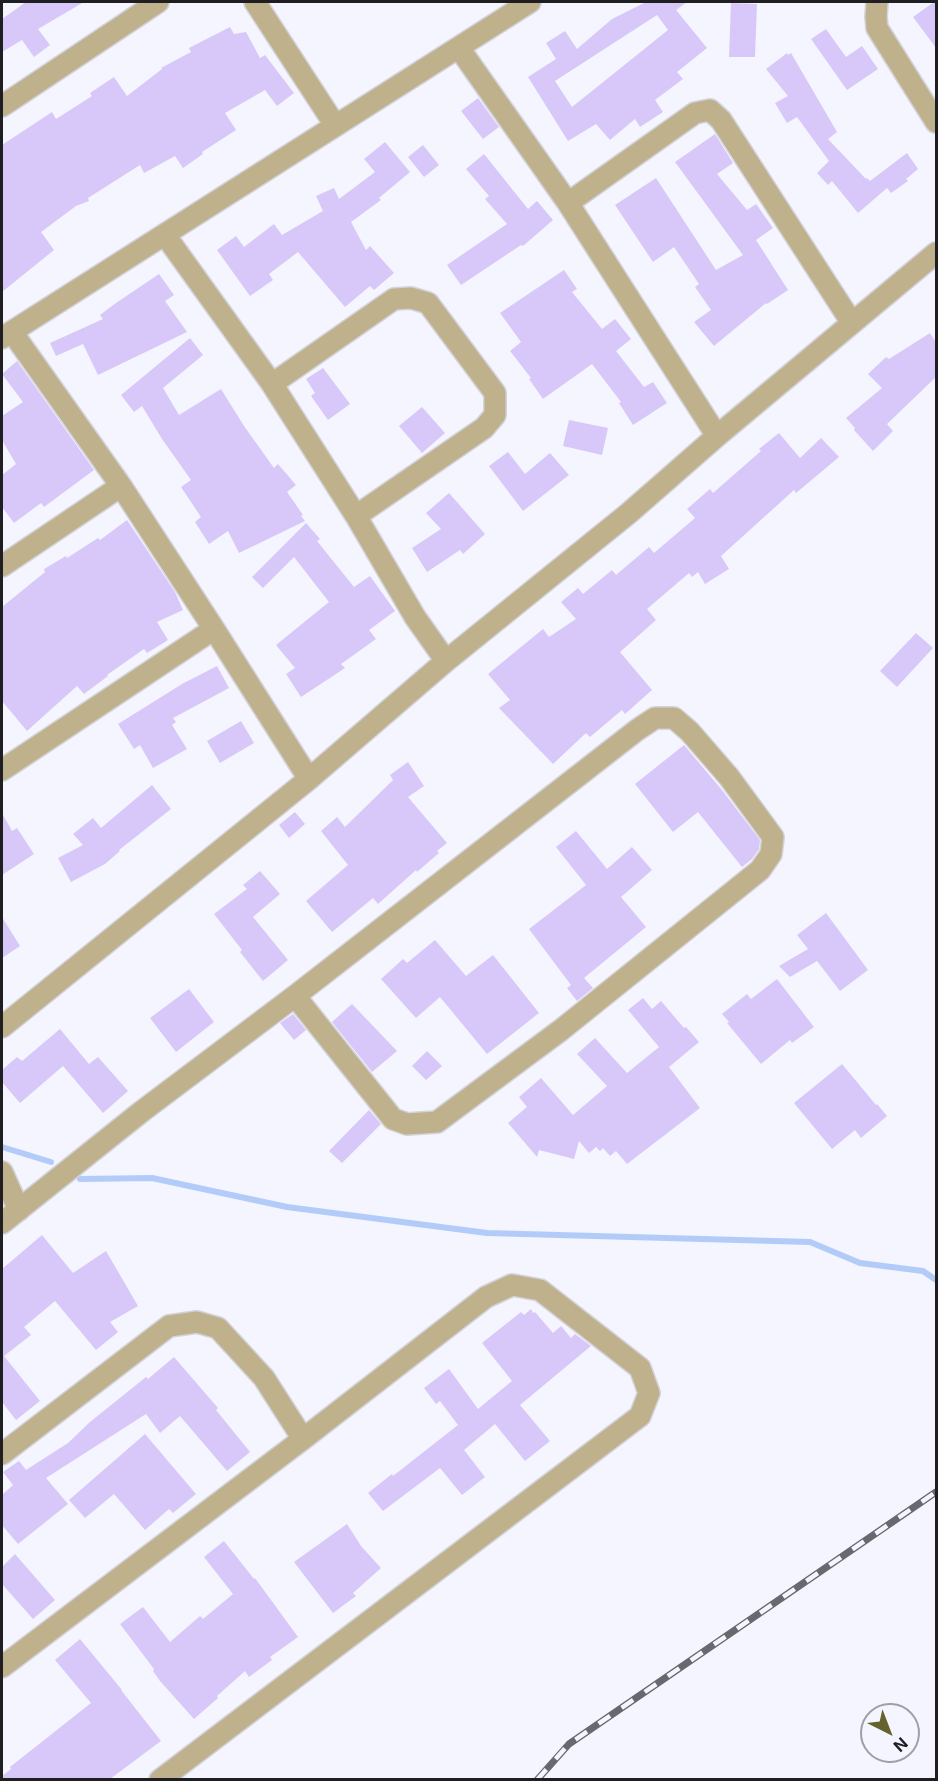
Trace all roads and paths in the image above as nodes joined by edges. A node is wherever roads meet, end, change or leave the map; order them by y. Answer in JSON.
{"nodes":[{"id":1,"x":158,"y":2,"type":"edge"},
{"id":2,"x":255,"y":2,"type":"edge"},
{"id":3,"x":530,"y":2,"type":"edge"},
{"id":4,"x":877,"y":2,"type":"edge"},
{"id":5,"x":459,"y":48,"type":"junction"},
{"id":6,"x":2,"y":106,"type":"edge"},
{"id":7,"x":936,"y":122,"type":"edge"},
{"id":8,"x":335,"y":125,"type":"junction"},
{"id":9,"x":568,"y":203,"type":"junction"},
{"id":10,"x":165,"y":235,"type":"junction"},
{"id":11,"x":936,"y":253,"type":"edge"},
{"id":12,"x":852,"y":323,"type":"junction"},
{"id":13,"x":7,"y":335,"type":"edge"},
{"id":14,"x":272,"y":384,"type":"junction"},
{"id":15,"x":717,"y":436,"type":"junction"},
{"id":16,"x":121,"y":486,"type":"junction"},
{"id":17,"x":356,"y":516,"type":"junction"},
{"id":18,"x":2,"y":566,"type":"edge"},
{"id":19,"x":214,"y":629,"type":"junction"},
{"id":20,"x":446,"y":661,"type":"junction"},
{"id":21,"x":2,"y":770,"type":"edge"},
{"id":22,"x":309,"y":779,"type":"junction"},
{"id":23,"x":295,"y":996,"type":"junction"},
{"id":24,"x":2,"y":1028,"type":"edge"},
{"id":25,"x":2,"y":1172,"type":"edge"},
{"id":26,"x":19,"y":1210,"type":"junction"},
{"id":27,"x":2,"y":1223,"type":"edge"},
{"id":28,"x":303,"y":1439,"type":"junction"},
{"id":29,"x":2,"y":1454,"type":"edge"},
{"id":30,"x":2,"y":1667,"type":"edge"},
{"id":31,"x":160,"y":1779,"type":"edge"}],
"edges":[{"from":1,"to":6,"type":"street"},
{"from":2,"to":8,"type":"street"},
{"from":3,"to":5,"type":"street"},
{"from":4,"to":7,"type":"street"},
{"from":5,"to":8,"type":"street"},
{"from":5,"to":9,"type":"street"},
{"from":8,"to":10,"type":"street"},
{"from":9,"to":12,"type":"street"},
{"from":9,"to":15,"type":"street"},
{"from":10,"to":13,"type":"street"},
{"from":10,"to":14,"type":"street"},
{"from":11,"to":12,"type":"street"},
{"from":12,"to":15,"type":"street"},
{"from":13,"to":16,"type":"street"},
{"from":14,"to":17,"type":"street"},
{"from":14,"to":17,"type":"street"},
{"from":15,"to":20,"type":"street"},
{"from":16,"to":18,"type":"street"},
{"from":16,"to":19,"type":"street"},
{"from":17,"to":20,"type":"street"},
{"from":19,"to":21,"type":"street"},
{"from":19,"to":22,"type":"street"},
{"from":20,"to":22,"type":"street"},
{"from":22,"to":24,"type":"street"},
{"from":23,"to":23,"type":"street"},
{"from":23,"to":26,"type":"street"},
{"from":25,"to":26,"type":"street"},
{"from":26,"to":27,"type":"street"},
{"from":28,"to":29,"type":"street"},
{"from":28,"to":30,"type":"street"},
{"from":28,"to":31,"type":"street"}]}
